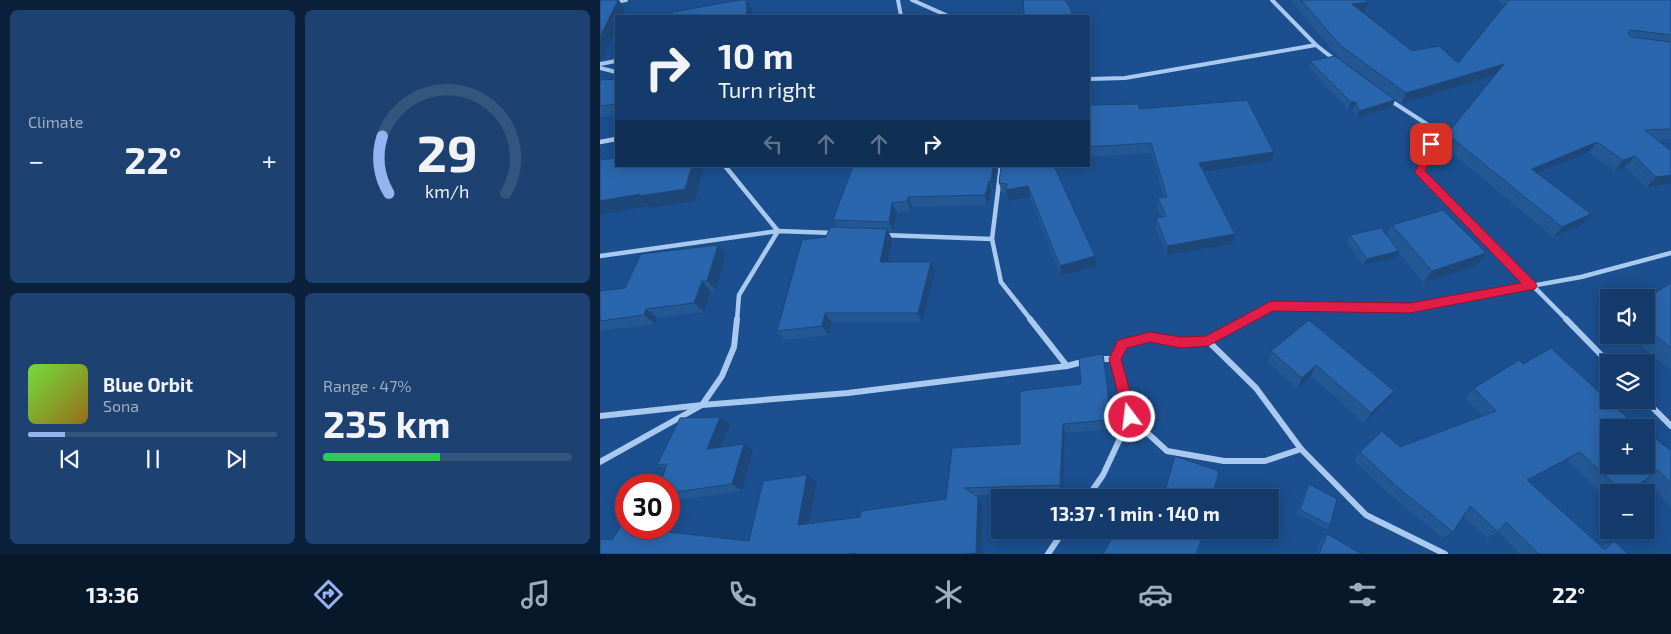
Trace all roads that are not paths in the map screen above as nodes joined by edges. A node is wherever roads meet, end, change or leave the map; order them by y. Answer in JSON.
{"nodes":[{"id":1,"x":626,"y":0,"type":"edge"},
{"id":2,"x":898,"y":0,"type":"edge"},
{"id":3,"x":912,"y":0,"type":"edge"},
{"id":4,"x":1272,"y":0,"type":"edge"},
{"id":5,"x":609,"y":3,"type":"edge"},
{"id":6,"x":901,"y":15,"type":"edge"},
{"id":7,"x":946,"y":15,"type":"edge"},
{"id":8,"x":1316,"y":45,"type":"junction"},
{"id":9,"x":615,"y":61,"type":"edge"},
{"id":10,"x":1338,"y":62,"type":"edge"},
{"id":11,"x":600,"y":64,"type":"edge"},
{"id":12,"x":600,"y":68,"type":"edge"},
{"id":13,"x":615,"y":72,"type":"edge"},
{"id":14,"x":1090,"y":79,"type":"edge"},
{"id":15,"x":1382,"y":96,"type":"edge"},
{"id":16,"x":615,"y":139,"type":"edge"},
{"id":17,"x":600,"y":142,"type":"edge"},
{"id":18,"x":726,"y":167,"type":"edge"},
{"id":19,"x":1002,"y":167,"type":"edge"},
{"id":20,"x":778,"y":231,"type":"junction"},
{"id":21,"x":836,"y":233,"type":"edge"},
{"id":22,"x":875,"y":234,"type":"edge"},
{"id":23,"x":992,"y":239,"type":"junction"},
{"id":24,"x":1671,"y":253,"type":"edge"},
{"id":25,"x":600,"y":256,"type":"edge"},
{"id":26,"x":1531,"y":286,"type":"junction"},
{"id":27,"x":1208,"y":341,"type":"junction"},
{"id":28,"x":1600,"y":354,"type":"edge"},
{"id":29,"x":1115,"y":359,"type":"junction"},
{"id":30,"x":1067,"y":366,"type":"junction"},
{"id":31,"x":702,"y":405,"type":"junction"},
{"id":32,"x":1654,"y":409,"type":"edge"},
{"id":33,"x":600,"y":416,"type":"edge"},
{"id":34,"x":1130,"y":417,"type":"junction"},
{"id":35,"x":1671,"y":426,"type":"edge"},
{"id":36,"x":1301,"y":449,"type":"junction"},
{"id":37,"x":600,"y":462,"type":"edge"},
{"id":38,"x":1093,"y":489,"type":"edge"},
{"id":39,"x":1058,"y":539,"type":"edge"},
{"id":40,"x":1048,"y":554,"type":"edge"},
{"id":41,"x":1445,"y":554,"type":"edge"}],
"edges":[{"from":1,"to":5,"type":"street"},
{"from":2,"to":6,"type":"street"},
{"from":3,"to":7,"type":"street"},
{"from":4,"to":8,"type":"street"},
{"from":8,"to":10,"type":"street"},
{"from":8,"to":14,"type":"street"},
{"from":9,"to":11,"type":"street"},
{"from":12,"to":13,"type":"street"},
{"from":15,"to":26,"type":"street"},
{"from":16,"to":17,"type":"street"},
{"from":18,"to":20,"type":"street"},
{"from":19,"to":23,"type":"street"},
{"from":20,"to":21,"type":"street"},
{"from":20,"to":25,"type":"street"},
{"from":20,"to":31,"type":"street"},
{"from":22,"to":23,"type":"street"},
{"from":23,"to":30,"type":"street"},
{"from":24,"to":26,"type":"street"},
{"from":26,"to":27,"type":"street"},
{"from":26,"to":28,"type":"street"},
{"from":27,"to":29,"type":"street"},
{"from":27,"to":36,"type":"street"},
{"from":29,"to":30,"type":"street"},
{"from":29,"to":34,"type":"street"},
{"from":30,"to":31,"type":"street"},
{"from":31,"to":33,"type":"street"},
{"from":31,"to":37,"type":"street"},
{"from":32,"to":35,"type":"street"},
{"from":34,"to":36,"type":"street"},
{"from":34,"to":38,"type":"street"},
{"from":36,"to":41,"type":"street"},
{"from":39,"to":40,"type":"street"}]}
